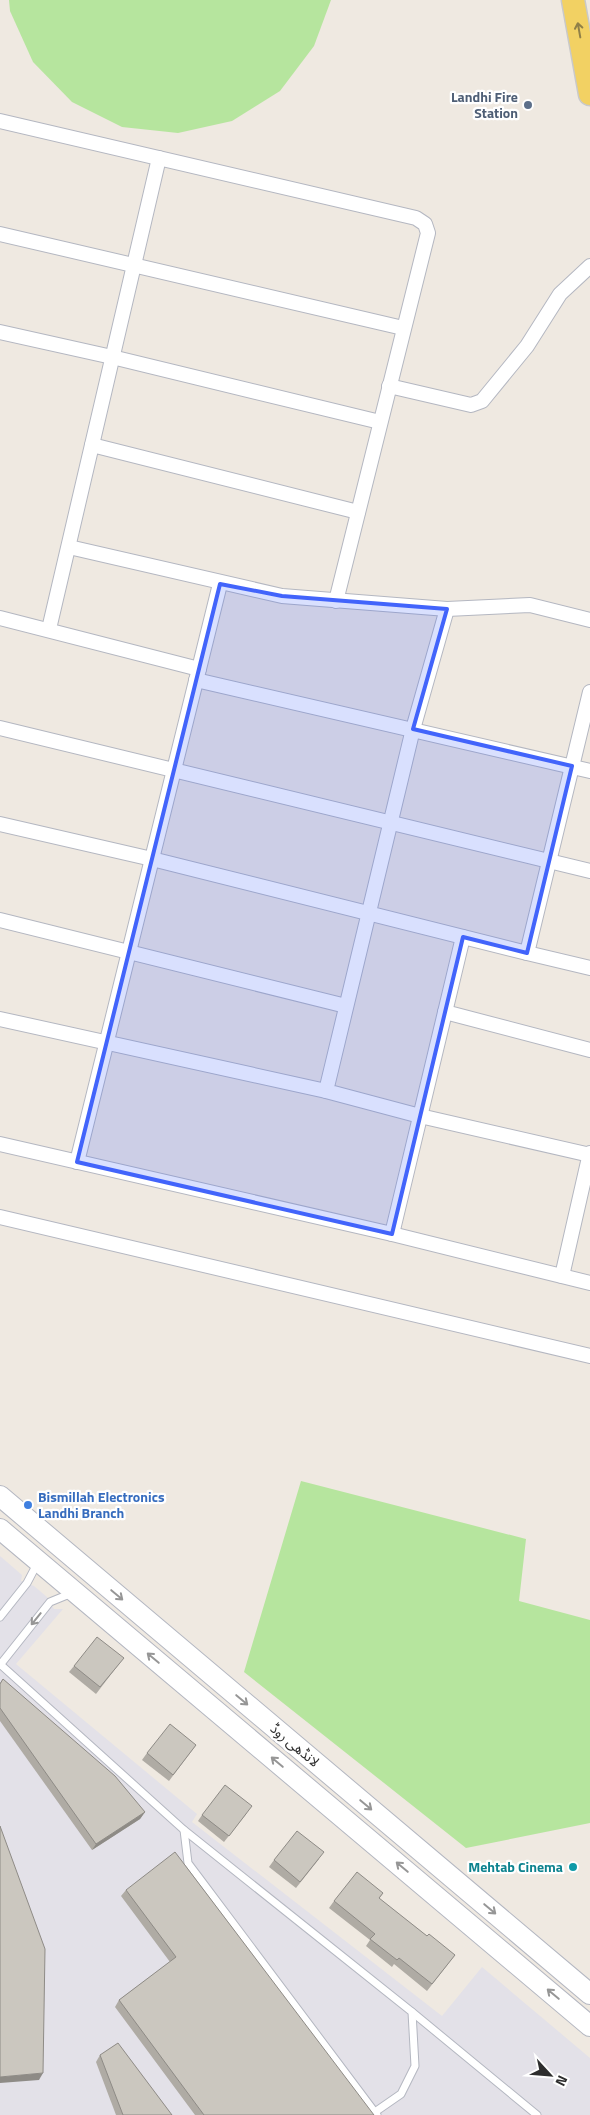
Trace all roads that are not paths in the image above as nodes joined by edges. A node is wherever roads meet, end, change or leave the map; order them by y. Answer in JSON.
{"nodes":[{"id":1,"x":574,"y":0,"type":"edge"},
{"id":2,"x":590,"y":89,"type":"edge"},
{"id":3,"x":0,"y":121,"type":"edge"},
{"id":4,"x":159,"y":158,"type":"junction"},
{"id":5,"x":0,"y":234,"type":"edge"},
{"id":6,"x":135,"y":265,"type":"junction"},
{"id":7,"x":590,"y":266,"type":"edge"},
{"id":8,"x":403,"y":328,"type":"junction"},
{"id":9,"x":0,"y":332,"type":"edge"},
{"id":10,"x":112,"y":357,"type":"junction"},
{"id":11,"x":389,"y":386,"type":"junction"},
{"id":12,"x":380,"y":422,"type":"junction"},
{"id":13,"x":92,"y":445,"type":"junction"},
{"id":14,"x":358,"y":512,"type":"junction"},
{"id":15,"x":69,"y":547,"type":"junction"},
{"id":16,"x":220,"y":584,"type":"junction"},
{"id":17,"x":336,"y":601,"type":"junction"},
{"id":18,"x":447,"y":609,"type":"junction"},
{"id":19,"x":0,"y":620,"type":"edge"},
{"id":20,"x":590,"y":620,"type":"edge"},
{"id":21,"x":49,"y":629,"type":"junction"},
{"id":22,"x":198,"y":674,"type":"junction"},
{"id":23,"x":590,"y":692,"type":"edge"},
{"id":24,"x":0,"y":728,"type":"edge"},
{"id":25,"x":413,"y":729,"type":"junction"},
{"id":26,"x":572,"y":766,"type":"junction"},
{"id":27,"x":174,"y":770,"type":"junction"},
{"id":28,"x":590,"y":771,"type":"edge"},
{"id":29,"x":391,"y":822,"type":"junction"},
{"id":30,"x":0,"y":824,"type":"edge"},
{"id":31,"x":152,"y":859,"type":"junction"},
{"id":32,"x":550,"y":861,"type":"junction"},
{"id":33,"x":590,"y":871,"type":"edge"},
{"id":34,"x":368,"y":914,"type":"junction"},
{"id":35,"x":0,"y":920,"type":"edge"},
{"id":36,"x":463,"y":937,"type":"junction"},
{"id":37,"x":130,"y":951,"type":"junction"},
{"id":38,"x":528,"y":953,"type":"junction"},
{"id":39,"x":590,"y":968,"type":"edge"},
{"id":40,"x":346,"y":1006,"type":"junction"},
{"id":41,"x":445,"y":1012,"type":"junction"},
{"id":42,"x":0,"y":1019,"type":"edge"},
{"id":43,"x":106,"y":1044,"type":"junction"},
{"id":44,"x":590,"y":1050,"type":"edge"},
{"id":45,"x":326,"y":1091,"type":"junction"},
{"id":46,"x":420,"y":1116,"type":"junction"},
{"id":47,"x":0,"y":1144,"type":"edge"},
{"id":48,"x":590,"y":1155,"type":"edge"},
{"id":49,"x":77,"y":1162,"type":"junction"},
{"id":50,"x":0,"y":1217,"type":"edge"},
{"id":51,"x":392,"y":1234,"type":"junction"},
{"id":52,"x":562,"y":1276,"type":"junction"},
{"id":53,"x":590,"y":1283,"type":"edge"},
{"id":54,"x":590,"y":1356,"type":"edge"},
{"id":55,"x":0,"y":1496,"type":"edge"},
{"id":56,"x":0,"y":1529,"type":"edge"},
{"id":57,"x":41,"y":1530,"type":"junction"},
{"id":58,"x":33,"y":1557,"type":"junction"},
{"id":59,"x":93,"y":1574,"type":"junction"},
{"id":60,"x":74,"y":1592,"type":"junction"},
{"id":61,"x":0,"y":1617,"type":"edge"},
{"id":62,"x":0,"y":1664,"type":"edge"},
{"id":63,"x":184,"y":1830,"type":"junction"},
{"id":64,"x":444,"y":1871,"type":"junction"},
{"id":65,"x":428,"y":1890,"type":"junction"},
{"id":66,"x":471,"y":1893,"type":"junction"},
{"id":67,"x":456,"y":1913,"type":"junction"},
{"id":68,"x":590,"y":1994,"type":"edge"},
{"id":69,"x":412,"y":2012,"type":"junction"},
{"id":70,"x":590,"y":2026,"type":"edge"},
{"id":71,"x":376,"y":2113,"type":"edge"},
{"id":72,"x":537,"y":2115,"type":"edge"}],
"edges":[{"from":2,"to":1,"type":"main road","one_way":true},
{"from":3,"to":4,"type":"street"},
{"from":4,"to":6,"type":"street"},
{"from":4,"to":8,"type":"street"},
{"from":5,"to":6,"type":"street"},
{"from":6,"to":8,"type":"street"},
{"from":6,"to":10,"type":"street"},
{"from":7,"to":11,"type":"street"},
{"from":8,"to":11,"type":"street"},
{"from":9,"to":10,"type":"street"},
{"from":10,"to":12,"type":"street"},
{"from":10,"to":13,"type":"street"},
{"from":11,"to":12,"type":"street"},
{"from":12,"to":14,"type":"street"},
{"from":13,"to":14,"type":"street"},
{"from":13,"to":15,"type":"street"},
{"from":14,"to":17,"type":"street"},
{"from":15,"to":16,"type":"street"},
{"from":15,"to":21,"type":"street"},
{"from":16,"to":17,"type":"street"},
{"from":16,"to":22,"type":"street"},
{"from":17,"to":18,"type":"street"},
{"from":18,"to":20,"type":"street"},
{"from":18,"to":25,"type":"street"},
{"from":19,"to":21,"type":"street"},
{"from":21,"to":22,"type":"street"},
{"from":22,"to":25,"type":"street"},
{"from":22,"to":27,"type":"street"},
{"from":23,"to":26,"type":"street"},
{"from":24,"to":27,"type":"street"},
{"from":25,"to":26,"type":"street"},
{"from":25,"to":29,"type":"street"},
{"from":26,"to":28,"type":"street"},
{"from":26,"to":32,"type":"street"},
{"from":27,"to":29,"type":"street"},
{"from":27,"to":31,"type":"street"},
{"from":29,"to":32,"type":"street"},
{"from":29,"to":34,"type":"street"},
{"from":30,"to":31,"type":"street"},
{"from":31,"to":34,"type":"street"},
{"from":31,"to":37,"type":"street"},
{"from":32,"to":33,"type":"street"},
{"from":32,"to":38,"type":"street"},
{"from":34,"to":36,"type":"street"},
{"from":34,"to":40,"type":"street"},
{"from":35,"to":37,"type":"street"},
{"from":36,"to":38,"type":"street"},
{"from":36,"to":41,"type":"street"},
{"from":37,"to":40,"type":"street"},
{"from":37,"to":43,"type":"street"},
{"from":38,"to":39,"type":"street"},
{"from":40,"to":45,"type":"street"},
{"from":41,"to":44,"type":"street"},
{"from":41,"to":46,"type":"street"},
{"from":42,"to":43,"type":"street"},
{"from":43,"to":45,"type":"street"},
{"from":43,"to":49,"type":"street"},
{"from":45,"to":46,"type":"street"},
{"from":46,"to":48,"type":"street"},
{"from":46,"to":51,"type":"street"},
{"from":47,"to":49,"type":"street"},
{"from":48,"to":52,"type":"street"},
{"from":49,"to":51,"type":"street"},
{"from":50,"to":54,"type":"street"},
{"from":51,"to":52,"type":"street"},
{"from":52,"to":53,"type":"street"},
{"from":55,"to":57,"type":"main road","name":"لانڈھی روڈ"},
{"from":56,"to":58,"type":"main road","name":"لانڈھی روڈ"},
{"from":57,"to":58,"type":"main road"},
{"from":57,"to":59,"type":"main road","name":"لانڈھی روڈ"},
{"from":58,"to":60,"type":"main road","name":"لانڈھی روڈ"},
{"from":58,"to":61,"type":"lane"},
{"from":59,"to":60,"type":"main road"},
{"from":59,"to":64,"type":"main road","name":"لانڈھی روڈ","one_way":true},
{"from":60,"to":62,"type":"lane","one_way":true},
{"from":65,"to":60,"type":"main road","name":"لانڈھی روڈ","one_way":true},
{"from":62,"to":63,"type":"lane"},
{"from":63,"to":69,"type":"lane"},
{"from":63,"to":71,"type":"lane"},
{"from":64,"to":65,"type":"main road"},
{"from":64,"to":66,"type":"main road","name":"لانڈھی روڈ"},
{"from":65,"to":67,"type":"main road","name":"لانڈھی روڈ"},
{"from":66,"to":67,"type":"main road"},
{"from":66,"to":68,"type":"main road","name":"لانڈھی روڈ","one_way":true},
{"from":70,"to":67,"type":"main road","name":"لانڈھی روڈ","one_way":true},
{"from":69,"to":71,"type":"lane"},
{"from":69,"to":72,"type":"lane"}]}
